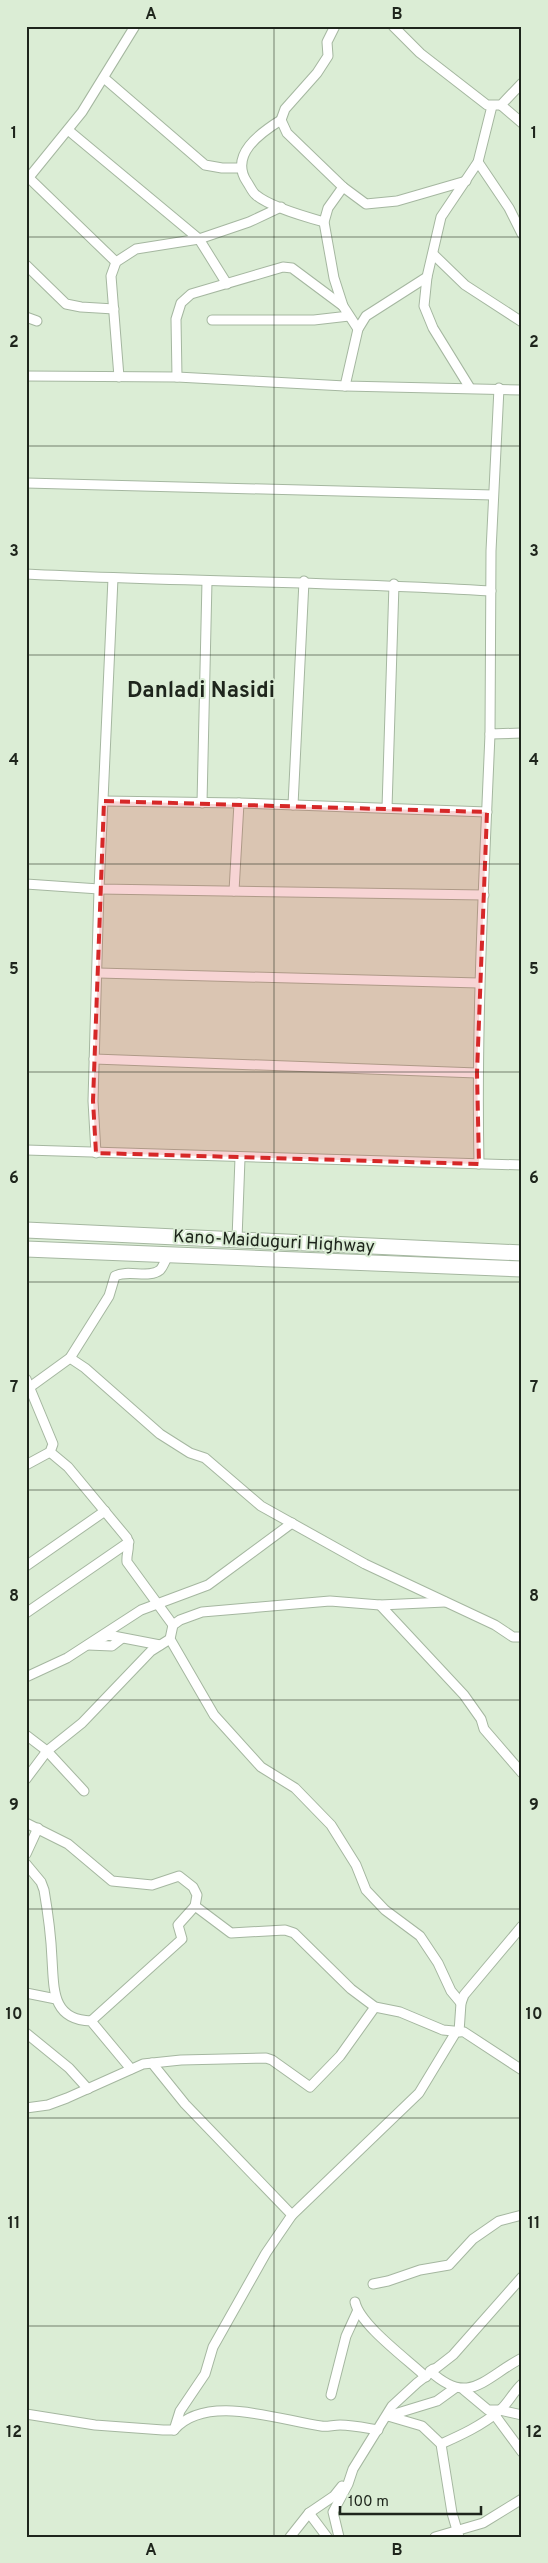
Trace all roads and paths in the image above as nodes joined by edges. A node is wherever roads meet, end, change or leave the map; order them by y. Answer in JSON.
{"nodes":[{"id":1,"x":135,"y":26,"type":"edge"},
{"id":2,"x":335,"y":26,"type":"edge"},
{"id":3,"x":393,"y":26,"type":"edge"},
{"id":4,"x":104,"y":78,"type":"junction"},
{"id":5,"x":522,"y":83,"type":"edge"},
{"id":6,"x":496,"y":106,"type":"junction"},
{"id":7,"x":281,"y":120,"type":"junction"},
{"id":8,"x":522,"y":123,"type":"edge"},
{"id":9,"x":68,"y":130,"type":"junction"},
{"id":10,"x":478,"y":162,"type":"junction"},
{"id":11,"x":240,"y":168,"type":"junction"},
{"id":12,"x":28,"y":179,"type":"edge"},
{"id":13,"x":466,"y":181,"type":"junction"},
{"id":14,"x":342,"y":187,"type":"junction"},
{"id":15,"x":281,"y":207,"type":"junction"},
{"id":16,"x":324,"y":222,"type":"junction"},
{"id":17,"x":522,"y":234,"type":"edge"},
{"id":18,"x":198,"y":239,"type":"junction"},
{"id":19,"x":433,"y":254,"type":"junction"},
{"id":20,"x":116,"y":262,"type":"junction"},
{"id":21,"x":26,"y":265,"type":"edge"},
{"id":22,"x":427,"y":277,"type":"junction"},
{"id":23,"x":227,"y":284,"type":"junction"},
{"id":24,"x":342,"y":306,"type":"junction"},
{"id":25,"x":114,"y":309,"type":"junction"},
{"id":26,"x":349,"y":316,"type":"junction"},
{"id":27,"x":26,"y":317,"type":"edge"},
{"id":28,"x":212,"y":320,"type":"dead end"},
{"id":29,"x":37,"y":322,"type":"dead end"},
{"id":30,"x":522,"y":322,"type":"edge"},
{"id":31,"x":358,"y":329,"type":"junction"},
{"id":32,"x":26,"y":376,"type":"edge"},
{"id":33,"x":119,"y":377,"type":"junction"},
{"id":34,"x":177,"y":377,"type":"junction"},
{"id":35,"x":26,"y":380,"type":"edge"},
{"id":36,"x":345,"y":386,"type":"junction"},
{"id":37,"x":470,"y":388,"type":"junction"},
{"id":38,"x":498,"y":388,"type":"junction"},
{"id":39,"x":522,"y":390,"type":"edge"},
{"id":40,"x":26,"y":483,"type":"edge"},
{"id":41,"x":493,"y":495,"type":"junction"},
{"id":42,"x":26,"y":574,"type":"edge"},
{"id":43,"x":113,"y":578,"type":"junction"},
{"id":44,"x":208,"y":581,"type":"junction"},
{"id":45,"x":304,"y":581,"type":"junction"},
{"id":46,"x":394,"y":584,"type":"junction"},
{"id":47,"x":490,"y":591,"type":"junction"},
{"id":48,"x":522,"y":733,"type":"edge"},
{"id":49,"x":490,"y":734,"type":"junction"},
{"id":50,"x":104,"y":802,"type":"junction"},
{"id":51,"x":202,"y":803,"type":"junction"},
{"id":52,"x":239,"y":803,"type":"junction"},
{"id":53,"x":293,"y":805,"type":"junction"},
{"id":54,"x":387,"y":808,"type":"junction"},
{"id":55,"x":487,"y":812,"type":"junction"},
{"id":56,"x":26,"y":884,"type":"edge"},
{"id":57,"x":99,"y":888,"type":"junction"},
{"id":58,"x":234,"y":891,"type":"junction"},
{"id":59,"x":484,"y":895,"type":"junction"},
{"id":60,"x":98,"y":973,"type":"junction"},
{"id":61,"x":479,"y":982,"type":"junction"},
{"id":62,"x":94,"y":1059,"type":"junction"},
{"id":63,"x":477,"y":1073,"type":"junction"},
{"id":64,"x":26,"y":1150,"type":"edge"},
{"id":65,"x":96,"y":1153,"type":"junction"},
{"id":66,"x":240,"y":1158,"type":"junction"},
{"id":67,"x":479,"y":1164,"type":"junction"},
{"id":68,"x":522,"y":1165,"type":"edge"},
{"id":69,"x":26,"y":1230,"type":"edge"},
{"id":70,"x":236,"y":1239,"type":"junction"},
{"id":71,"x":26,"y":1249,"type":"edge"},
{"id":72,"x":522,"y":1253,"type":"edge"},
{"id":73,"x":168,"y":1255,"type":"junction"},
{"id":74,"x":522,"y":1269,"type":"edge"},
{"id":75,"x":70,"y":1358,"type":"junction"},
{"id":76,"x":28,"y":1383,"type":"edge"},
{"id":77,"x":50,"y":1452,"type":"junction"},
{"id":78,"x":26,"y":1465,"type":"edge"},
{"id":79,"x":105,"y":1511,"type":"junction"},
{"id":80,"x":292,"y":1523,"type":"junction"},
{"id":81,"x":129,"y":1542,"type":"junction"},
{"id":82,"x":26,"y":1566,"type":"edge"},
{"id":83,"x":445,"y":1602,"type":"junction"},
{"id":84,"x":159,"y":1604,"type":"junction"},
{"id":85,"x":380,"y":1605,"type":"junction"},
{"id":86,"x":26,"y":1613,"type":"edge"},
{"id":87,"x":173,"y":1625,"type":"junction"},
{"id":88,"x":522,"y":1637,"type":"edge"},
{"id":89,"x":170,"y":1639,"type":"junction"},
{"id":90,"x":87,"y":1645,"type":"junction"},
{"id":91,"x":160,"y":1645,"type":"junction"},
{"id":92,"x":26,"y":1677,"type":"edge"},
{"id":93,"x":26,"y":1735,"type":"edge"},
{"id":94,"x":47,"y":1751,"type":"junction"},
{"id":95,"x":522,"y":1773,"type":"edge"},
{"id":96,"x":26,"y":1779,"type":"edge"},
{"id":97,"x":84,"y":1791,"type":"dead end"},
{"id":98,"x":26,"y":1823,"type":"edge"},
{"id":99,"x":38,"y":1828,"type":"junction"},
{"id":100,"x":26,"y":1854,"type":"edge"},
{"id":101,"x":26,"y":1864,"type":"edge"},
{"id":102,"x":195,"y":1906,"type":"junction"},
{"id":103,"x":522,"y":1926,"type":"edge"},
{"id":104,"x":26,"y":1993,"type":"edge"},
{"id":105,"x":56,"y":1999,"type":"junction"},
{"id":106,"x":461,"y":2003,"type":"junction"},
{"id":107,"x":375,"y":2007,"type":"junction"},
{"id":108,"x":92,"y":2021,"type":"junction"},
{"id":109,"x":457,"y":2032,"type":"junction"},
{"id":110,"x":26,"y":2033,"type":"edge"},
{"id":111,"x":152,"y":2063,"type":"junction"},
{"id":112,"x":131,"y":2069,"type":"junction"},
{"id":113,"x":522,"y":2070,"type":"edge"},
{"id":114,"x":88,"y":2089,"type":"junction"},
{"id":115,"x":26,"y":2108,"type":"edge"},
{"id":116,"x":292,"y":2215,"type":"junction"},
{"id":117,"x":522,"y":2216,"type":"edge"},
{"id":118,"x":522,"y":2277,"type":"edge"},
{"id":119,"x":373,"y":2284,"type":"dead end"},
{"id":120,"x":355,"y":2302,"type":"dead end"},
{"id":121,"x":357,"y":2312,"type":"junction"},
{"id":122,"x":522,"y":2358,"type":"edge"},
{"id":123,"x":432,"y":2372,"type":"junction"},
{"id":124,"x":522,"y":2384,"type":"edge"},
{"id":125,"x":459,"y":2389,"type":"junction"},
{"id":126,"x":331,"y":2395,"type":"dead end"},
{"id":127,"x":494,"y":2412,"type":"junction"},
{"id":128,"x":26,"y":2414,"type":"edge"},
{"id":129,"x":522,"y":2415,"type":"edge"},
{"id":130,"x":388,"y":2416,"type":"junction"},
{"id":131,"x":174,"y":2430,"type":"junction"},
{"id":132,"x":378,"y":2430,"type":"junction"},
{"id":133,"x":441,"y":2444,"type":"junction"},
{"id":134,"x":522,"y":2452,"type":"edge"},
{"id":135,"x":350,"y":2476,"type":"junction"},
{"id":136,"x":522,"y":2499,"type":"edge"},
{"id":137,"x":309,"y":2513,"type":"junction"},
{"id":138,"x":458,"y":2533,"type":"edge"},
{"id":139,"x":290,"y":2537,"type":"edge"},
{"id":140,"x":327,"y":2537,"type":"edge"},
{"id":141,"x":339,"y":2537,"type":"edge"},
{"id":142,"x":436,"y":2537,"type":"edge"}],
"edges":[{"from":1,"to":4,"type":"street"},
{"from":2,"to":7,"type":"street"},
{"from":3,"to":6,"type":"street"},
{"from":4,"to":9,"type":"street"},
{"from":4,"to":11,"type":"street"},
{"from":5,"to":6,"type":"street"},
{"from":6,"to":8,"type":"street"},
{"from":6,"to":10,"type":"street"},
{"from":7,"to":11,"type":"street"},
{"from":7,"to":14,"type":"street"},
{"from":9,"to":12,"type":"street"},
{"from":9,"to":18,"type":"street"},
{"from":10,"to":13,"type":"street"},
{"from":10,"to":17,"type":"street"},
{"from":11,"to":15,"type":"street"},
{"from":12,"to":20,"type":"street"},
{"from":13,"to":14,"type":"street"},
{"from":13,"to":19,"type":"street"},
{"from":14,"to":16,"type":"street"},
{"from":15,"to":16,"type":"street"},
{"from":15,"to":18,"type":"street"},
{"from":16,"to":24,"type":"street"},
{"from":18,"to":20,"type":"street"},
{"from":18,"to":23,"type":"street"},
{"from":19,"to":22,"type":"street"},
{"from":19,"to":30,"type":"street"},
{"from":20,"to":25,"type":"street"},
{"from":21,"to":25,"type":"street"},
{"from":22,"to":31,"type":"street"},
{"from":22,"to":37,"type":"street"},
{"from":23,"to":24,"type":"street"},
{"from":23,"to":34,"type":"street"},
{"from":24,"to":26,"type":"street"},
{"from":25,"to":33,"type":"street"},
{"from":26,"to":28,"type":"street"},
{"from":26,"to":31,"type":"street"},
{"from":27,"to":29,"type":"street"},
{"from":31,"to":36,"type":"street"},
{"from":32,"to":33,"type":"street"},
{"from":32,"to":35,"type":"street"},
{"from":33,"to":34,"type":"street"},
{"from":34,"to":36,"type":"street"},
{"from":36,"to":37,"type":"street"},
{"from":37,"to":38,"type":"street"},
{"from":38,"to":39,"type":"street"},
{"from":38,"to":41,"type":"street"},
{"from":40,"to":41,"type":"street"},
{"from":41,"to":47,"type":"street"},
{"from":42,"to":43,"type":"street"},
{"from":43,"to":44,"type":"street"},
{"from":43,"to":50,"type":"street"},
{"from":44,"to":45,"type":"street"},
{"from":44,"to":51,"type":"street"},
{"from":45,"to":46,"type":"street"},
{"from":45,"to":53,"type":"street"},
{"from":46,"to":47,"type":"street"},
{"from":46,"to":54,"type":"street"},
{"from":47,"to":49,"type":"street"},
{"from":48,"to":49,"type":"street"},
{"from":49,"to":55,"type":"street"},
{"from":50,"to":51,"type":"street"},
{"from":50,"to":57,"type":"street"},
{"from":51,"to":52,"type":"street"},
{"from":52,"to":53,"type":"street"},
{"from":52,"to":58,"type":"street"},
{"from":53,"to":54,"type":"street"},
{"from":54,"to":55,"type":"street"},
{"from":55,"to":59,"type":"street"},
{"from":56,"to":57,"type":"street"},
{"from":57,"to":58,"type":"street"},
{"from":57,"to":60,"type":"street"},
{"from":58,"to":59,"type":"street"},
{"from":59,"to":61,"type":"street"},
{"from":60,"to":61,"type":"street"},
{"from":60,"to":62,"type":"street"},
{"from":61,"to":63,"type":"street"},
{"from":62,"to":63,"type":"street"},
{"from":62,"to":65,"type":"street"},
{"from":63,"to":67,"type":"street"},
{"from":64,"to":65,"type":"street"},
{"from":65,"to":66,"type":"street"},
{"from":66,"to":67,"type":"street"},
{"from":66,"to":70,"type":"street"},
{"from":67,"to":68,"type":"street"},
{"from":69,"to":70,"type":"highway","name":"Kano-Maiduguri Highway"},
{"from":70,"to":72,"type":"highway","name":"Kano-Maiduguri Highway"},
{"from":71,"to":73,"type":"highway","name":"Kano-Maiduguri Highway"},
{"from":73,"to":74,"type":"highway","name":"Kano-Maiduguri Highway"},
{"from":73,"to":75,"type":"street"},
{"from":75,"to":76,"type":"street"},
{"from":75,"to":80,"type":"street"},
{"from":76,"to":77,"type":"street"},
{"from":77,"to":78,"type":"street"},
{"from":77,"to":79,"type":"street"},
{"from":79,"to":81,"type":"street"},
{"from":79,"to":82,"type":"street"},
{"from":80,"to":83,"type":"street"},
{"from":80,"to":84,"type":"street"},
{"from":81,"to":84,"type":"street"},
{"from":81,"to":86,"type":"street"},
{"from":83,"to":85,"type":"street"},
{"from":83,"to":88,"type":"street"},
{"from":84,"to":87,"type":"street"},
{"from":84,"to":90,"type":"street"},
{"from":85,"to":87,"type":"street"},
{"from":85,"to":95,"type":"street"},
{"from":87,"to":89,"type":"street"},
{"from":89,"to":91,"type":"street"},
{"from":89,"to":106,"type":"street"},
{"from":90,"to":91,"type":"street"},
{"from":90,"to":92,"type":"street"},
{"from":91,"to":94,"type":"street"},
{"from":93,"to":94,"type":"street"},
{"from":94,"to":96,"type":"street"},
{"from":94,"to":97,"type":"street"},
{"from":98,"to":99,"type":"street"},
{"from":99,"to":100,"type":"street"},
{"from":99,"to":102,"type":"street"},
{"from":101,"to":105,"type":"street"},
{"from":102,"to":107,"type":"street"},
{"from":102,"to":108,"type":"street"},
{"from":103,"to":106,"type":"street"},
{"from":104,"to":105,"type":"street"},
{"from":105,"to":108,"type":"street"},
{"from":106,"to":109,"type":"street"},
{"from":107,"to":109,"type":"street"},
{"from":107,"to":111,"type":"street"},
{"from":108,"to":112,"type":"street"},
{"from":109,"to":113,"type":"street"},
{"from":109,"to":116,"type":"street"},
{"from":110,"to":114,"type":"street"},
{"from":111,"to":112,"type":"street"},
{"from":111,"to":116,"type":"street"},
{"from":112,"to":114,"type":"street"},
{"from":114,"to":115,"type":"street"},
{"from":116,"to":131,"type":"street"},
{"from":117,"to":119,"type":"street"},
{"from":118,"to":123,"type":"street"},
{"from":120,"to":121,"type":"street"},
{"from":121,"to":123,"type":"street"},
{"from":121,"to":126,"type":"street"},
{"from":122,"to":125,"type":"street"},
{"from":123,"to":125,"type":"street"},
{"from":123,"to":130,"type":"street"},
{"from":124,"to":127,"type":"street"},
{"from":125,"to":127,"type":"street"},
{"from":125,"to":130,"type":"street"},
{"from":127,"to":129,"type":"street"},
{"from":127,"to":133,"type":"street"},
{"from":127,"to":134,"type":"street"},
{"from":128,"to":131,"type":"street"},
{"from":130,"to":132,"type":"street"},
{"from":130,"to":133,"type":"street"},
{"from":131,"to":132,"type":"street"},
{"from":132,"to":135,"type":"street"},
{"from":133,"to":138,"type":"street"},
{"from":135,"to":137,"type":"street"},
{"from":135,"to":141,"type":"street"},
{"from":136,"to":138,"type":"street"},
{"from":137,"to":139,"type":"street"},
{"from":137,"to":140,"type":"street"},
{"from":138,"to":142,"type":"street"}]}
